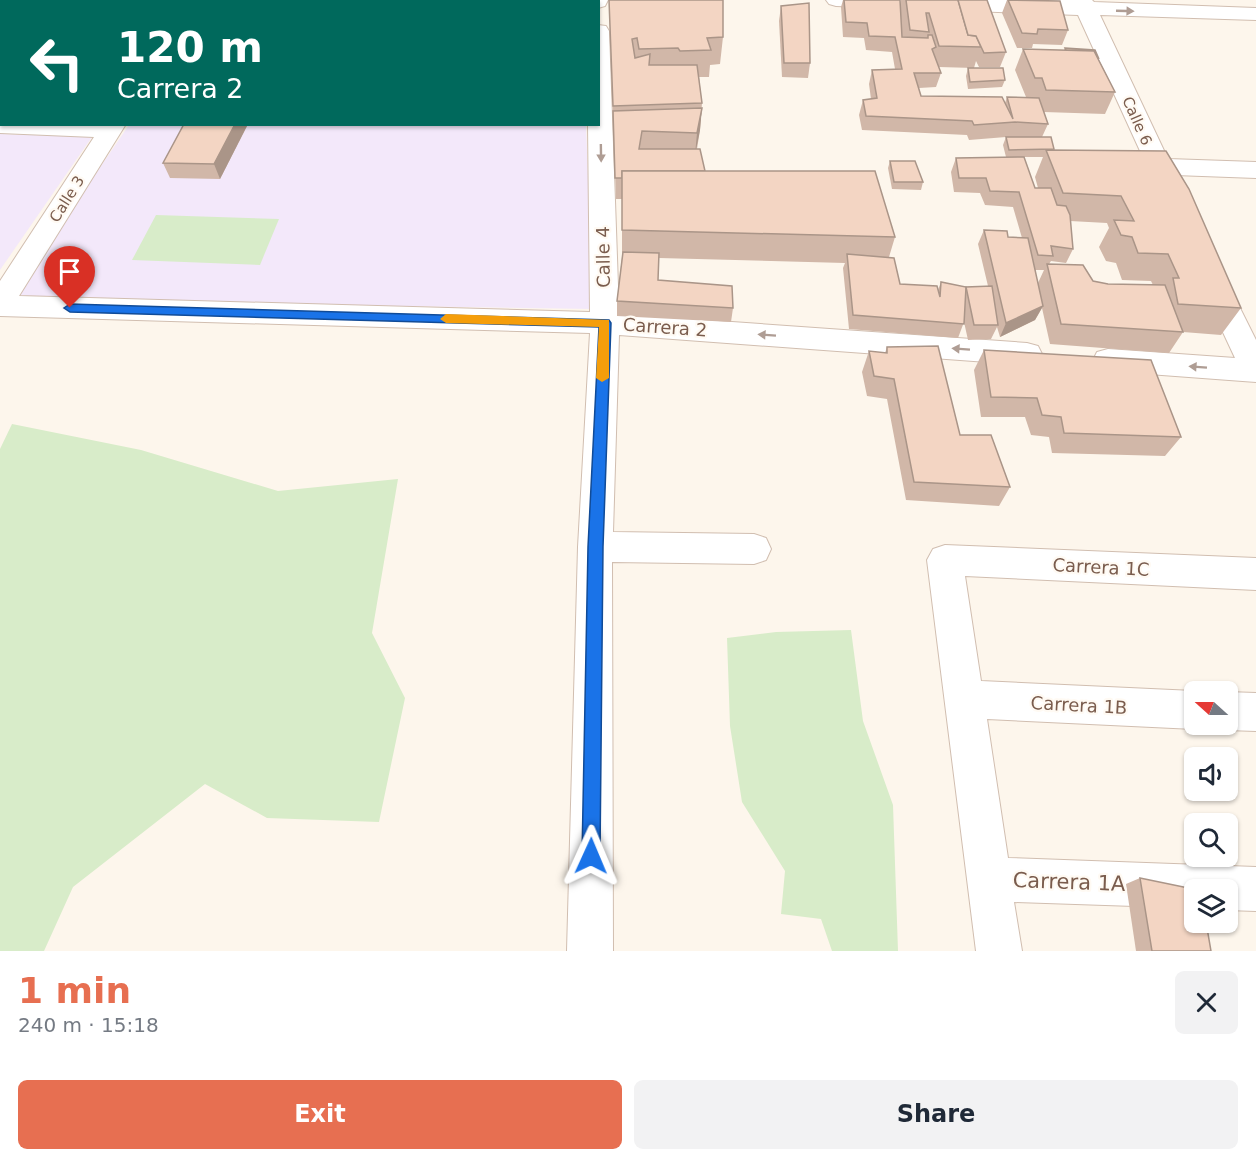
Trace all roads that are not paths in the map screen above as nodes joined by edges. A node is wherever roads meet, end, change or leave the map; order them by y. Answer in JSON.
{"nodes":[{"id":1,"x":836,"y":0,"type":"edge"},
{"id":2,"x":906,"y":3,"type":"edge"},
{"id":3,"x":929,"y":4,"type":"edge"},
{"id":4,"x":1085,"y":5,"type":"edge"},
{"id":5,"x":1256,"y":14,"type":"edge"},
{"id":6,"x":600,"y":114,"type":"edge"},
{"id":7,"x":0,"y":126,"type":"edge"},
{"id":8,"x":112,"y":127,"type":"edge"},
{"id":9,"x":1158,"y":167,"type":"junction"},
{"id":10,"x":1256,"y":170,"type":"edge"},
{"id":11,"x":1179,"y":210,"type":"edge"},
{"id":12,"x":1204,"y":263,"type":"edge"},
{"id":13,"x":0,"y":305,"type":"edge"},
{"id":14,"x":605,"y":323,"type":"junction"},
{"id":15,"x":1256,"y":371,"type":"edge"},
{"id":16,"x":595,"y":547,"type":"junction"},
{"id":17,"x":754,"y":549,"type":"dead end"},
{"id":18,"x":1256,"y":574,"type":"edge"},
{"id":19,"x":965,"y":699,"type":"junction"},
{"id":20,"x":1184,"y":710,"type":"edge"},
{"id":21,"x":1238,"y":711,"type":"edge"},
{"id":22,"x":1256,"y":712,"type":"edge"},
{"id":23,"x":989,"y":879,"type":"junction"},
{"id":24,"x":1256,"y":889,"type":"edge"},
{"id":25,"x":590,"y":951,"type":"edge"},
{"id":26,"x":999,"y":951,"type":"edge"}],
"edges":[{"from":1,"to":2,"type":"street"},
{"from":3,"to":4,"type":"street"},
{"from":4,"to":5,"type":"street","one_way":true},
{"from":4,"to":9,"type":"street","name":"Calle 6"},
{"from":6,"to":14,"type":"street","name":"Calle 4","one_way":true},
{"from":7,"to":8,"type":"street"},
{"from":8,"to":13,"type":"street","name":"Calle 3"},
{"from":9,"to":10,"type":"street"},
{"from":9,"to":11,"type":"street","name":"Calle 6"},
{"from":12,"to":15,"type":"street"},
{"from":13,"to":14,"type":"street","name":"Carrera 2"},
{"from":15,"to":14,"type":"street","name":"Carrera 2","one_way":true},
{"from":14,"to":16,"type":"street","name":"Calle 4"},
{"from":16,"to":17,"type":"street"},
{"from":16,"to":25,"type":"street","name":"Calle 4"},
{"from":18,"to":19,"type":"street","name":"Carrera 1C"},
{"from":19,"to":20,"type":"street","name":"Carrera 1B"},
{"from":19,"to":23,"type":"street"},
{"from":21,"to":22,"type":"street"},
{"from":23,"to":24,"type":"street","name":"Carrera 1A"},
{"from":23,"to":26,"type":"street"}]}
